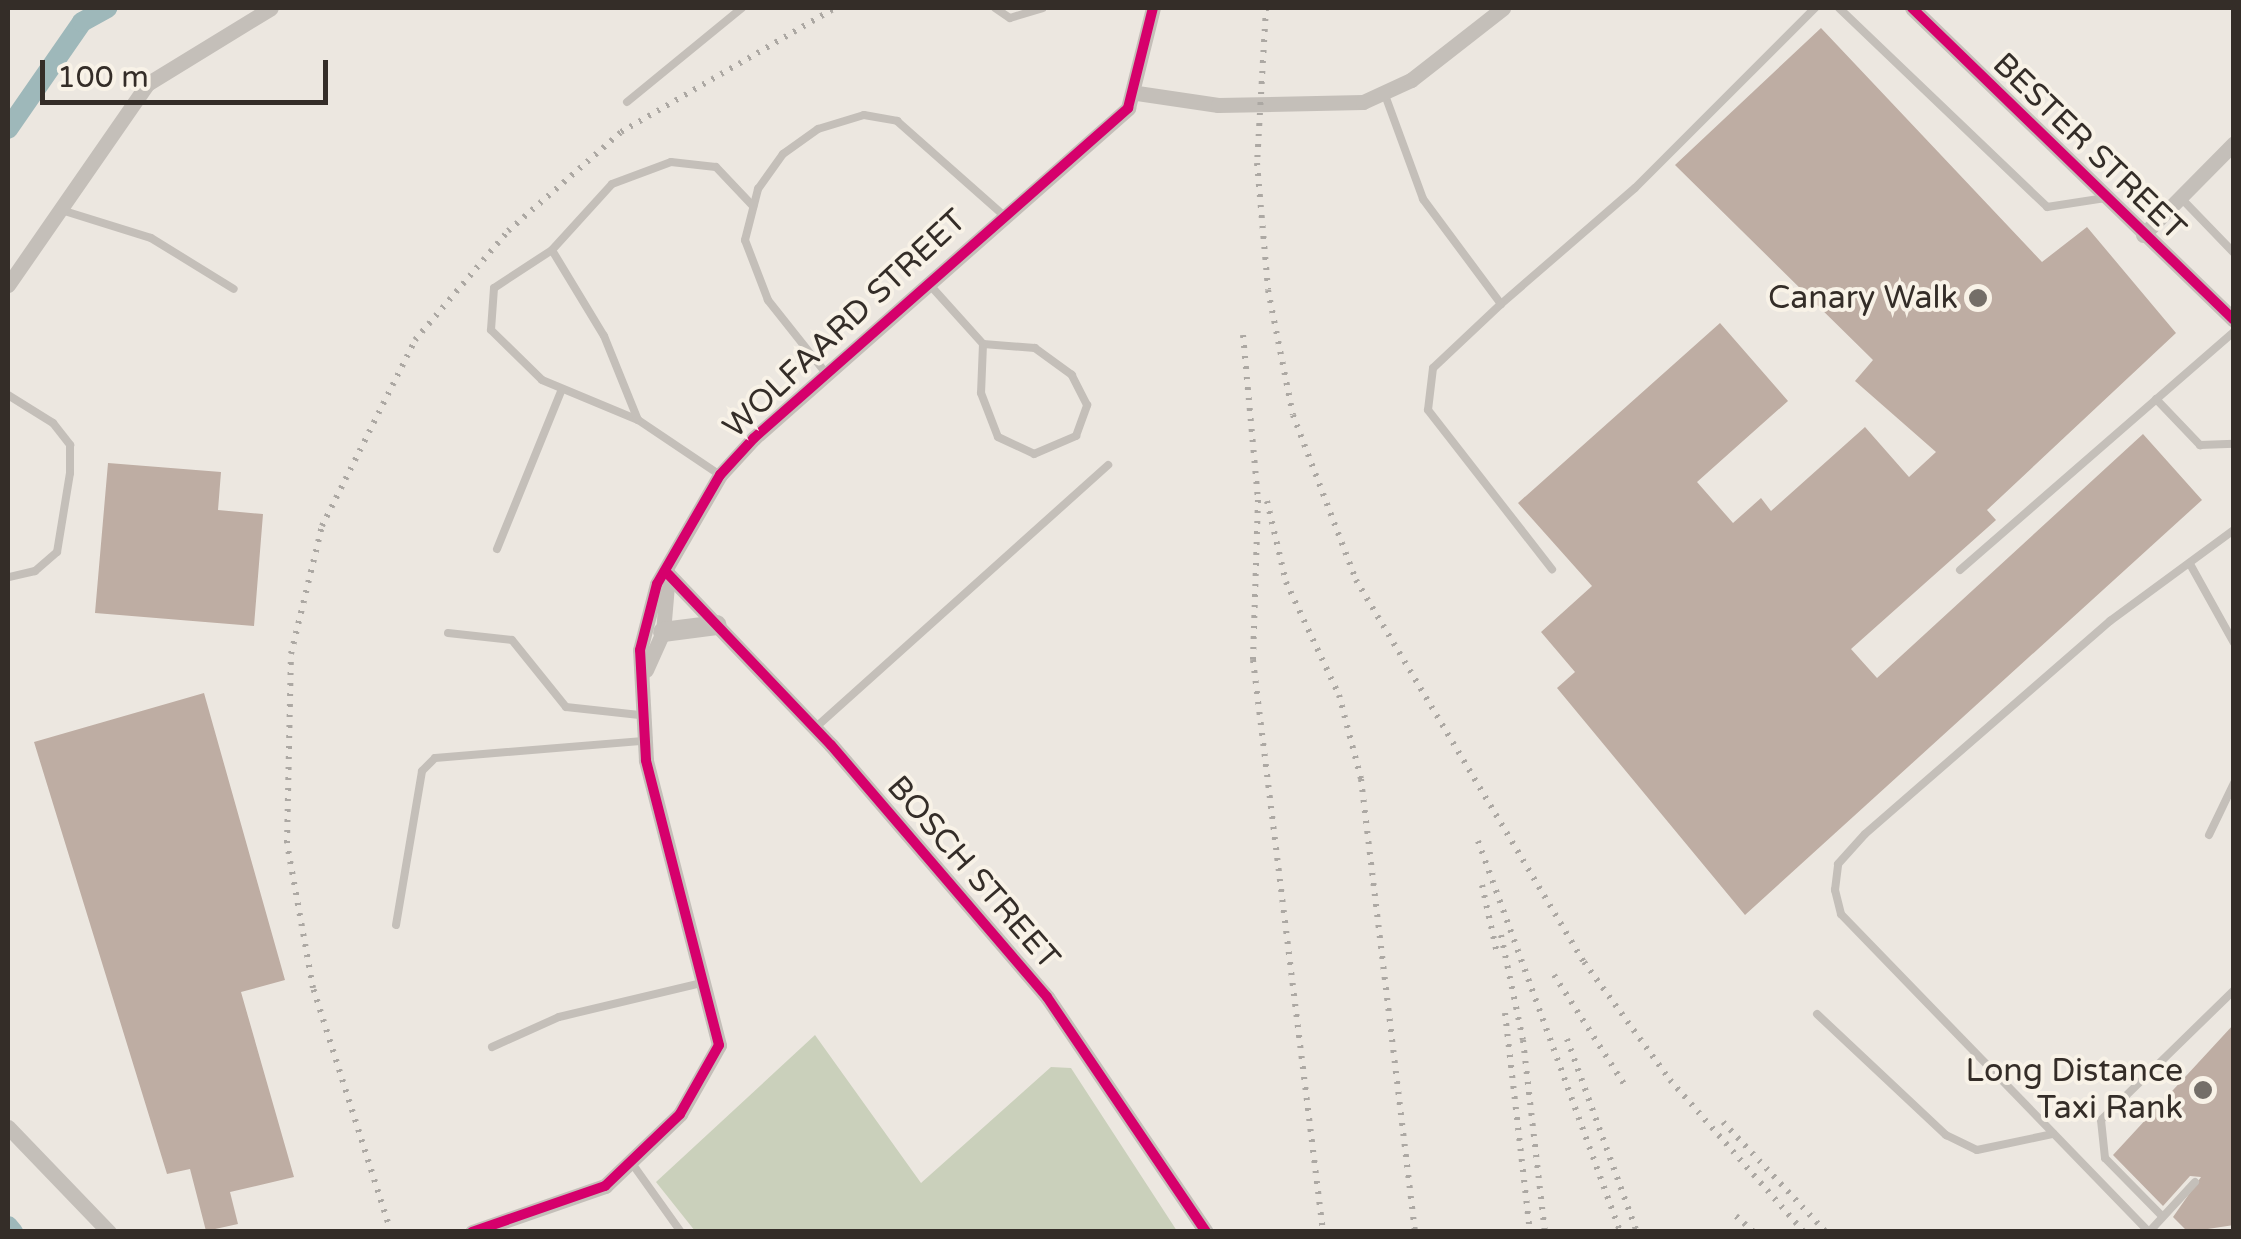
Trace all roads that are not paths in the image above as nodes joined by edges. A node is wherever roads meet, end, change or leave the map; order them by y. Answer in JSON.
{"nodes":[{"id":1,"x":271,"y":8,"type":"edge"},
{"id":2,"x":742,"y":8,"type":"edge"},
{"id":3,"x":994,"y":8,"type":"edge"},
{"id":4,"x":1043,"y":8,"type":"edge"},
{"id":5,"x":1153,"y":8,"type":"edge"},
{"id":6,"x":1503,"y":8,"type":"edge"},
{"id":7,"x":1815,"y":8,"type":"edge"},
{"id":8,"x":1838,"y":8,"type":"edge"},
{"id":9,"x":1912,"y":8,"type":"edge"},
{"id":10,"x":1137,"y":93,"type":"junction"},
{"id":11,"x":1385,"y":94,"type":"junction"},
{"id":12,"x":627,"y":102,"type":"dead end"},
{"id":13,"x":2234,"y":143,"type":"edge"},
{"id":14,"x":2180,"y":196,"type":"junction"},
{"id":15,"x":2105,"y":198,"type":"junction"},
{"id":16,"x":753,"y":206,"type":"junction"},
{"id":17,"x":56,"y":208,"type":"junction"},
{"id":18,"x":1002,"y":214,"type":"junction"},
{"id":19,"x":2143,"y":235,"type":"junction"},
{"id":20,"x":552,"y":250,"type":"junction"},
{"id":21,"x":2234,"y":253,"type":"edge"},
{"id":22,"x":927,"y":281,"type":"junction"},
{"id":23,"x":8,"y":285,"type":"edge"},
{"id":24,"x":234,"y":289,"type":"dead end"},
{"id":25,"x":1501,"y":304,"type":"junction"},
{"id":26,"x":2234,"y":320,"type":"edge"},
{"id":27,"x":2234,"y":332,"type":"edge"},
{"id":28,"x":983,"y":344,"type":"junction"},
{"id":29,"x":825,"y":372,"type":"junction"},
{"id":30,"x":561,"y":391,"type":"junction"},
{"id":31,"x":8,"y":395,"type":"edge"},
{"id":32,"x":2156,"y":398,"type":"junction"},
{"id":33,"x":638,"y":420,"type":"junction"},
{"id":34,"x":2234,"y":444,"type":"edge"},
{"id":35,"x":1108,"y":465,"type":"dead end"},
{"id":36,"x":720,"y":475,"type":"junction"},
{"id":37,"x":2234,"y":530,"type":"edge"},
{"id":38,"x":496,"y":549,"type":"dead end"},
{"id":39,"x":2190,"y":564,"type":"junction"},
{"id":40,"x":1552,"y":569,"type":"dead end"},
{"id":41,"x":1960,"y":570,"type":"dead end"},
{"id":42,"x":668,"y":574,"type":"junction"},
{"id":43,"x":8,"y":577,"type":"edge"},
{"id":44,"x":717,"y":625,"type":"junction"},
{"id":45,"x":663,"y":632,"type":"junction"},
{"id":46,"x":448,"y":633,"type":"dead end"},
{"id":47,"x":2234,"y":643,"type":"edge"},
{"id":48,"x":646,"y":670,"type":"junction"},
{"id":49,"x":640,"y":715,"type":"junction"},
{"id":50,"x":815,"y":728,"type":"junction"},
{"id":51,"x":643,"y":742,"type":"junction"},
{"id":52,"x":2234,"y":783,"type":"edge"},
{"id":53,"x":2209,"y":836,"type":"dead end"},
{"id":54,"x":396,"y":925,"type":"dead end"},
{"id":55,"x":704,"y":983,"type":"junction"},
{"id":56,"x":2234,"y":990,"type":"edge"},
{"id":57,"x":1816,"y":1014,"type":"dead end"},
{"id":58,"x":492,"y":1048,"type":"dead end"},
{"id":59,"x":8,"y":1127,"type":"edge"},
{"id":60,"x":2054,"y":1134,"type":"junction"},
{"id":61,"x":632,"y":1162,"type":"junction"},
{"id":62,"x":2195,"y":1182,"type":"dead end"},
{"id":63,"x":2162,"y":1216,"type":"junction"},
{"id":64,"x":2148,"y":1231,"type":"edge"},
{"id":65,"x":110,"y":1232,"type":"edge"},
{"id":66,"x":472,"y":1232,"type":"edge"},
{"id":67,"x":680,"y":1232,"type":"edge"},
{"id":68,"x":1206,"y":1232,"type":"edge"}],
"edges":[{"from":1,"to":17,"type":"street"},
{"from":2,"to":12,"type":"lane"},
{"from":3,"to":4,"type":"lane"},
{"from":5,"to":10,"type":"street"},
{"from":6,"to":11,"type":"street"},
{"from":7,"to":25,"type":"lane"},
{"from":8,"to":15,"type":"lane"},
{"from":9,"to":15,"type":"street","name":"BESTER STREET"},
{"from":10,"to":11,"type":"street"},
{"from":10,"to":18,"type":"street","name":"WOLFAARD STREET"},
{"from":11,"to":25,"type":"lane"},
{"from":13,"to":14,"type":"street"},
{"from":14,"to":19,"type":"street"},
{"from":14,"to":21,"type":"lane"},
{"from":15,"to":19,"type":"street","name":"BESTER STREET"},
{"from":16,"to":18,"type":"lane"},
{"from":16,"to":20,"type":"lane"},
{"from":16,"to":29,"type":"lane"},
{"from":17,"to":23,"type":"street"},
{"from":17,"to":24,"type":"lane"},
{"from":18,"to":22,"type":"street","name":"WOLFAARD STREET"},
{"from":19,"to":26,"type":"street","name":"BESTER STREET"},
{"from":20,"to":30,"type":"lane"},
{"from":20,"to":33,"type":"lane"},
{"from":22,"to":28,"type":"lane"},
{"from":22,"to":29,"type":"street","name":"WOLFAARD STREET"},
{"from":25,"to":40,"type":"lane"},
{"from":27,"to":32,"type":"lane"},
{"from":28,"to":28,"type":"lane"},
{"from":29,"to":36,"type":"street","name":"WOLFAARD STREET"},
{"from":30,"to":33,"type":"lane"},
{"from":30,"to":38,"type":"lane"},
{"from":31,"to":43,"type":"lane"},
{"from":32,"to":34,"type":"lane"},
{"from":32,"to":41,"type":"lane"},
{"from":33,"to":36,"type":"lane"},
{"from":35,"to":50,"type":"lane"},
{"from":36,"to":42,"type":"street","name":"WOLFAARD STREET"},
{"from":37,"to":39,"type":"lane"},
{"from":39,"to":47,"type":"lane"},
{"from":39,"to":60,"type":"lane"},
{"from":42,"to":44,"type":"street","name":"BOSCH STREET"},
{"from":42,"to":45,"type":"street","name":"WOLFAARD STREET"},
{"from":42,"to":48,"type":"street","name":"WOLFAARD STREET"},
{"from":44,"to":45,"type":"street"},
{"from":44,"to":50,"type":"street","name":"BOSCH STREET"},
{"from":45,"to":48,"type":"street","name":"WOLFAARD STREET"},
{"from":46,"to":49,"type":"lane"},
{"from":48,"to":49,"type":"street","name":"WOLFAARD STREET"},
{"from":49,"to":51,"type":"street","name":"WOLFAARD STREET"},
{"from":50,"to":68,"type":"street","name":"BOSCH STREET"},
{"from":51,"to":54,"type":"lane"},
{"from":51,"to":55,"type":"street","name":"WOLFAARD STREET"},
{"from":52,"to":53,"type":"lane"},
{"from":55,"to":58,"type":"lane"},
{"from":55,"to":61,"type":"street","name":"WOLFAARD STREET"},
{"from":56,"to":63,"type":"lane"},
{"from":57,"to":60,"type":"lane"},
{"from":59,"to":65,"type":"street"},
{"from":60,"to":64,"type":"lane"},
{"from":61,"to":66,"type":"street","name":"WOLFAARD STREET"},
{"from":61,"to":67,"type":"lane"},
{"from":62,"to":63,"type":"lane"},
{"from":63,"to":64,"type":"lane"}]}
